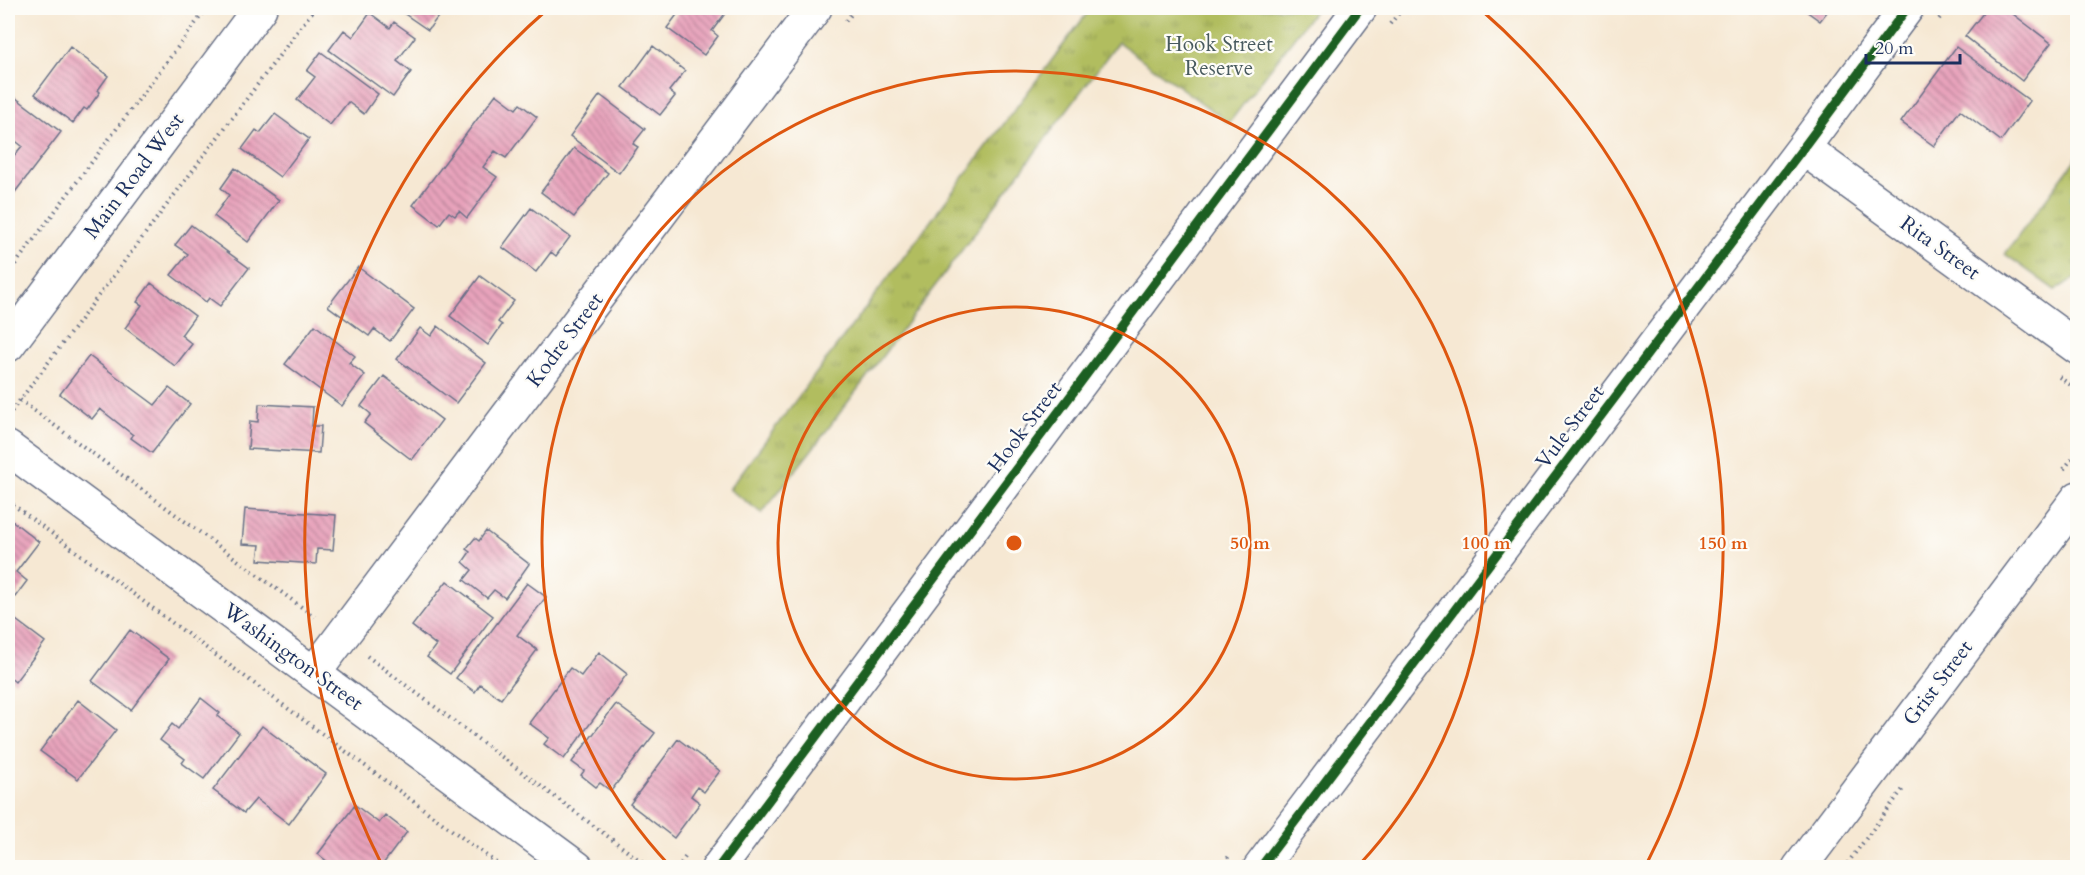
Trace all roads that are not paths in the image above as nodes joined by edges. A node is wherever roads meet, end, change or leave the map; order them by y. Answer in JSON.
{"nodes":[{"id":1,"x":260,"y":8,"type":"edge"},
{"id":2,"x":815,"y":8,"type":"edge"},
{"id":3,"x":1360,"y":8,"type":"edge"},
{"id":4,"x":1907,"y":8,"type":"edge"},
{"id":5,"x":1803,"y":148,"type":"junction"},
{"id":6,"x":8,"y":345,"type":"edge"},
{"id":7,"x":2078,"y":348,"type":"edge"},
{"id":8,"x":8,"y":448,"type":"edge"},
{"id":9,"x":2078,"y":498,"type":"edge"},
{"id":10,"x":314,"y":673,"type":"junction"},
{"id":11,"x":577,"y":867,"type":"edge"},
{"id":12,"x":718,"y":867,"type":"edge"},
{"id":13,"x":1260,"y":867,"type":"edge"},
{"id":14,"x":1799,"y":867,"type":"edge"}],
"edges":[{"from":1,"to":6,"type":"street","name":"Main Road West"},
{"from":2,"to":10,"type":"street","name":"Kodre Street"},
{"from":3,"to":12,"type":"street","name":"Hook Street"},
{"from":4,"to":5,"type":"street","name":"Vule Street"},
{"from":5,"to":7,"type":"street","name":"Rita Street"},
{"from":5,"to":13,"type":"street","name":"Vule Street"},
{"from":8,"to":10,"type":"street","name":"Washington Street"},
{"from":9,"to":14,"type":"street","name":"Grist Street"},
{"from":10,"to":11,"type":"street","name":"Washington Street"}]}
